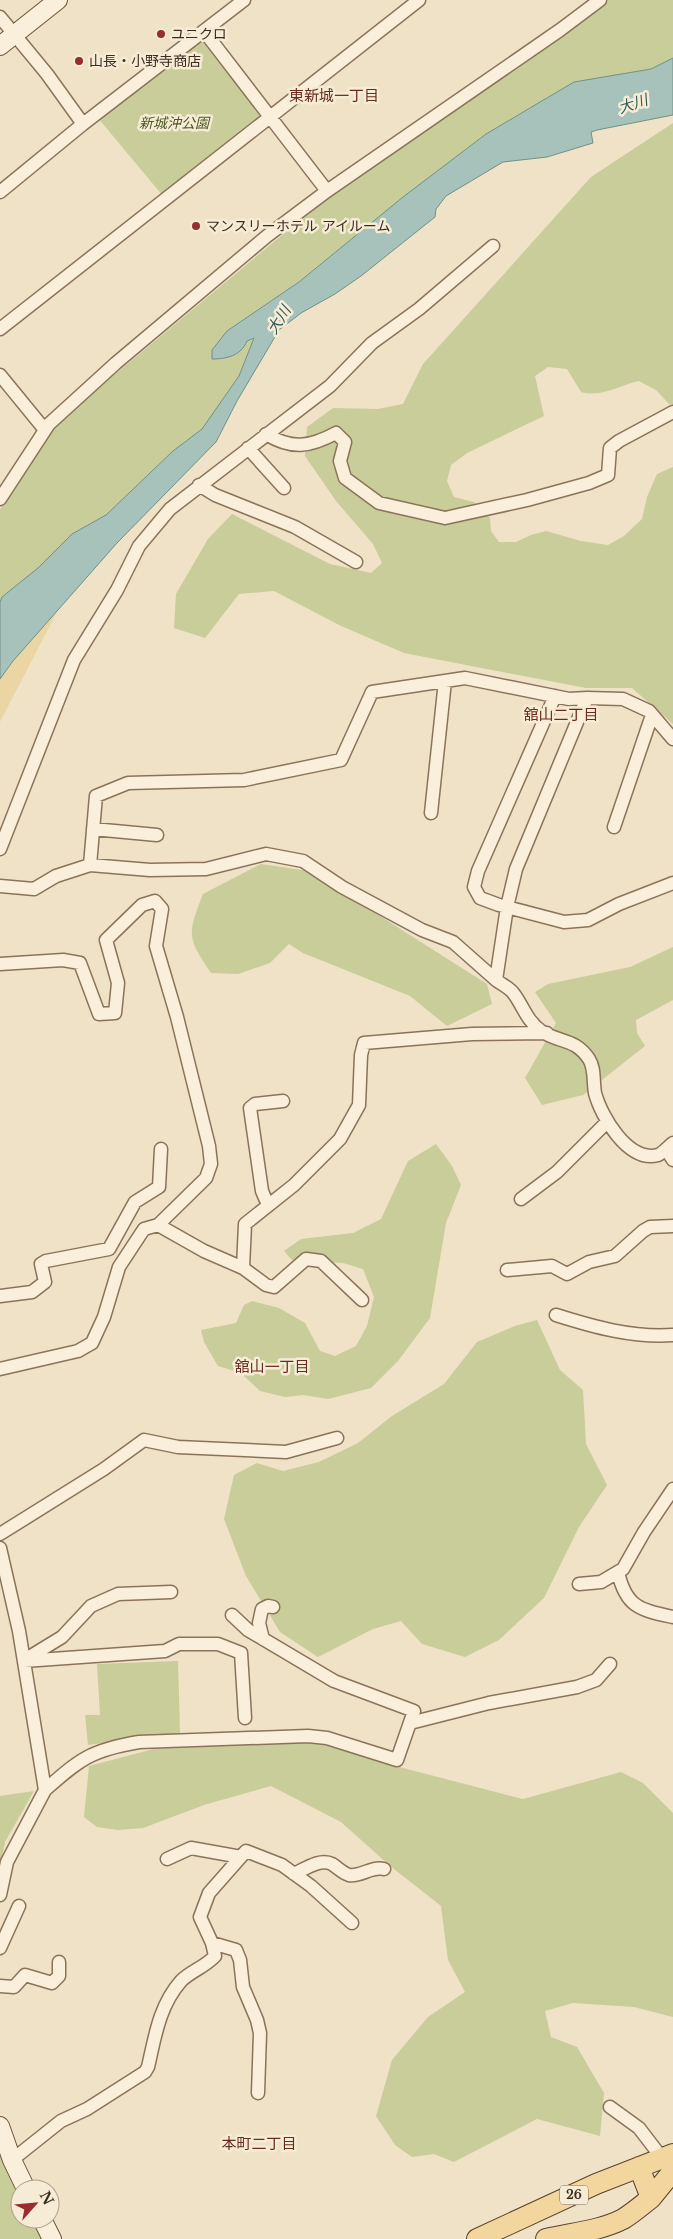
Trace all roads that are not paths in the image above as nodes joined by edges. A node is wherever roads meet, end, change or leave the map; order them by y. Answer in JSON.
{"nodes":[{"id":1,"x":58,"y":0,"type":"edge"},
{"id":2,"x":244,"y":0,"type":"edge"},
{"id":3,"x":419,"y":0,"type":"edge"},
{"id":4,"x":600,"y":0,"type":"edge"},
{"id":5,"x":0,"y":16,"type":"edge"},
{"id":6,"x":204,"y":31,"type":"junction"},
{"id":7,"x":14,"y":34,"type":"junction"},
{"id":8,"x":0,"y":46,"type":"edge"},
{"id":9,"x":270,"y":117,"type":"junction"},
{"id":10,"x":83,"y":124,"type":"junction"},
{"id":11,"x":327,"y":191,"type":"junction"},
{"id":12,"x":0,"y":192,"type":"edge"},
{"id":13,"x":493,"y":246,"type":"dead end"},
{"id":14,"x":0,"y":329,"type":"edge"},
{"id":15,"x":0,"y":375,"type":"edge"},
{"id":16,"x":673,"y":412,"type":"edge"},
{"id":17,"x":45,"y":430,"type":"junction"},
{"id":18,"x":266,"y":434,"type":"junction"},
{"id":19,"x":248,"y":448,"type":"junction"},
{"id":20,"x":4,"y":483,"type":"edge"},
{"id":21,"x":199,"y":485,"type":"junction"},
{"id":22,"x":284,"y":488,"type":"dead end"},
{"id":23,"x":0,"y":499,"type":"edge"},
{"id":24,"x":356,"y":562,"type":"dead end"},
{"id":25,"x":445,"y":681,"type":"junction"},
{"id":26,"x":555,"y":696,"type":"junction"},
{"id":27,"x":587,"y":698,"type":"junction"},
{"id":28,"x":652,"y":715,"type":"junction"},
{"id":29,"x":673,"y":739,"type":"edge"},
{"id":30,"x":431,"y":813,"type":"dead end"},
{"id":31,"x":614,"y":827,"type":"dead end"},
{"id":32,"x":93,"y":829,"type":"junction"},
{"id":33,"x":157,"y":835,"type":"dead end"},
{"id":34,"x":0,"y":849,"type":"edge"},
{"id":35,"x":90,"y":865,"type":"junction"},
{"id":36,"x":673,"y":884,"type":"edge"},
{"id":37,"x":0,"y":886,"type":"edge"},
{"id":38,"x":507,"y":907,"type":"junction"},
{"id":39,"x":0,"y":964,"type":"edge"},
{"id":40,"x":496,"y":980,"type":"junction"},
{"id":41,"x":547,"y":1033,"type":"junction"},
{"id":42,"x":283,"y":1101,"type":"dead end"},
{"id":43,"x":607,"y":1122,"type":"junction"},
{"id":44,"x":669,"y":1146,"type":"edge"},
{"id":45,"x":161,"y":1149,"type":"dead end"},
{"id":46,"x":673,"y":1160,"type":"edge"},
{"id":47,"x":521,"y":1199,"type":"dead end"},
{"id":48,"x":268,"y":1206,"type":"junction"},
{"id":49,"x":158,"y":1225,"type":"junction"},
{"id":50,"x":673,"y":1226,"type":"edge"},
{"id":51,"x":243,"y":1268,"type":"junction"},
{"id":52,"x":507,"y":1270,"type":"dead end"},
{"id":53,"x":0,"y":1296,"type":"edge"},
{"id":54,"x":362,"y":1300,"type":"dead end"},
{"id":55,"x":556,"y":1315,"type":"dead end"},
{"id":56,"x":673,"y":1335,"type":"edge"},
{"id":57,"x":0,"y":1369,"type":"edge"},
{"id":58,"x":337,"y":1438,"type":"dead end"},
{"id":59,"x":673,"y":1489,"type":"edge"},
{"id":60,"x":0,"y":1534,"type":"edge"},
{"id":61,"x":0,"y":1548,"type":"edge"},
{"id":62,"x":618,"y":1572,"type":"junction"},
{"id":63,"x":579,"y":1584,"type":"dead end"},
{"id":64,"x":171,"y":1592,"type":"dead end"},
{"id":65,"x":273,"y":1607,"type":"dead end"},
{"id":66,"x":232,"y":1615,"type":"dead end"},
{"id":67,"x":673,"y":1617,"type":"edge"},
{"id":68,"x":263,"y":1639,"type":"junction"},
{"id":69,"x":24,"y":1661,"type":"junction"},
{"id":70,"x":610,"y":1664,"type":"dead end"},
{"id":71,"x":245,"y":1718,"type":"dead end"},
{"id":72,"x":410,"y":1723,"type":"junction"},
{"id":73,"x":45,"y":1790,"type":"junction"},
{"id":74,"x":240,"y":1857,"type":"junction"},
{"id":75,"x":168,"y":1859,"type":"dead end"},
{"id":76,"x":384,"y":1869,"type":"dead end"},
{"id":77,"x":294,"y":1874,"type":"junction"},
{"id":78,"x":0,"y":1895,"type":"edge"},
{"id":79,"x":19,"y":1906,"type":"dead end"},
{"id":80,"x":352,"y":1923,"type":"dead end"},
{"id":81,"x":212,"y":1943,"type":"junction"},
{"id":82,"x":0,"y":1948,"type":"edge"},
{"id":83,"x":59,"y":1962,"type":"dead end"},
{"id":84,"x":0,"y":1986,"type":"edge"},
{"id":85,"x":258,"y":2093,"type":"dead end"},
{"id":86,"x":610,"y":2107,"type":"dead end"},
{"id":87,"x":0,"y":2126,"type":"edge"},
{"id":88,"x":12,"y":2160,"type":"junction"},
{"id":89,"x":669,"y":2161,"type":"edge"},
{"id":90,"x":639,"y":2167,"type":"junction"},
{"id":91,"x":21,"y":2179,"type":"edge"},
{"id":92,"x":651,"y":2198,"type":"junction"},
{"id":93,"x":477,"y":2239,"type":"edge"},
{"id":94,"x":546,"y":2239,"type":"edge"}],
"edges":[{"from":1,"to":7,"type":"street"},
{"from":2,"to":6,"type":"street"},
{"from":3,"to":9,"type":"street"},
{"from":4,"to":11,"type":"street"},
{"from":5,"to":7,"type":"street"},
{"from":6,"to":9,"type":"street"},
{"from":6,"to":10,"type":"street"},
{"from":7,"to":8,"type":"street"},
{"from":7,"to":10,"type":"street"},
{"from":9,"to":11,"type":"street"},
{"from":9,"to":14,"type":"street"},
{"from":10,"to":12,"type":"street"},
{"from":11,"to":17,"type":"street"},
{"from":13,"to":18,"type":"street"},
{"from":15,"to":17,"type":"street"},
{"from":16,"to":18,"type":"street"},
{"from":17,"to":20,"type":"street"},
{"from":18,"to":19,"type":"street"},
{"from":19,"to":21,"type":"street"},
{"from":19,"to":22,"type":"street"},
{"from":20,"to":23,"type":"street"},
{"from":21,"to":24,"type":"street"},
{"from":21,"to":34,"type":"street"},
{"from":25,"to":26,"type":"street"},
{"from":25,"to":30,"type":"street"},
{"from":25,"to":32,"type":"street"},
{"from":26,"to":27,"type":"street"},
{"from":26,"to":38,"type":"street"},
{"from":27,"to":28,"type":"street"},
{"from":27,"to":38,"type":"street"},
{"from":28,"to":29,"type":"street"},
{"from":28,"to":31,"type":"street"},
{"from":32,"to":33,"type":"street"},
{"from":32,"to":35,"type":"street"},
{"from":35,"to":37,"type":"street"},
{"from":35,"to":40,"type":"street"},
{"from":36,"to":38,"type":"street"},
{"from":38,"to":40,"type":"street"},
{"from":39,"to":49,"type":"street"},
{"from":40,"to":41,"type":"street"},
{"from":41,"to":43,"type":"street"},
{"from":41,"to":48,"type":"street"},
{"from":42,"to":48,"type":"street"},
{"from":43,"to":44,"type":"street"},
{"from":43,"to":47,"type":"street"},
{"from":44,"to":46,"type":"street"},
{"from":45,"to":53,"type":"street"},
{"from":48,"to":51,"type":"street"},
{"from":49,"to":51,"type":"street"},
{"from":49,"to":57,"type":"street"},
{"from":50,"to":52,"type":"street"},
{"from":51,"to":54,"type":"street"},
{"from":55,"to":56,"type":"street"},
{"from":58,"to":60,"type":"street"},
{"from":59,"to":62,"type":"street"},
{"from":61,"to":69,"type":"street"},
{"from":62,"to":63,"type":"street"},
{"from":62,"to":67,"type":"street"},
{"from":64,"to":69,"type":"street"},
{"from":65,"to":68,"type":"street"},
{"from":66,"to":68,"type":"street"},
{"from":68,"to":72,"type":"street"},
{"from":69,"to":71,"type":"street"},
{"from":69,"to":73,"type":"street"},
{"from":70,"to":72,"type":"street"},
{"from":72,"to":73,"type":"street"},
{"from":73,"to":78,"type":"street"},
{"from":74,"to":75,"type":"street"},
{"from":74,"to":77,"type":"street"},
{"from":74,"to":81,"type":"street"},
{"from":76,"to":77,"type":"street"},
{"from":77,"to":80,"type":"street"},
{"from":79,"to":82,"type":"street"},
{"from":81,"to":85,"type":"street"},
{"from":81,"to":88,"type":"street"},
{"from":83,"to":84,"type":"street"},
{"from":86,"to":89,"type":"street"},
{"from":87,"to":88,"type":"street"},
{"from":88,"to":91,"type":"street"},
{"from":89,"to":90,"type":"main road","number":"26"},
{"from":89,"to":92,"type":"main road"},
{"from":90,"to":92,"type":"main road"},
{"from":90,"to":93,"type":"main road","number":"26"},
{"from":92,"to":94,"type":"main road"}]}
